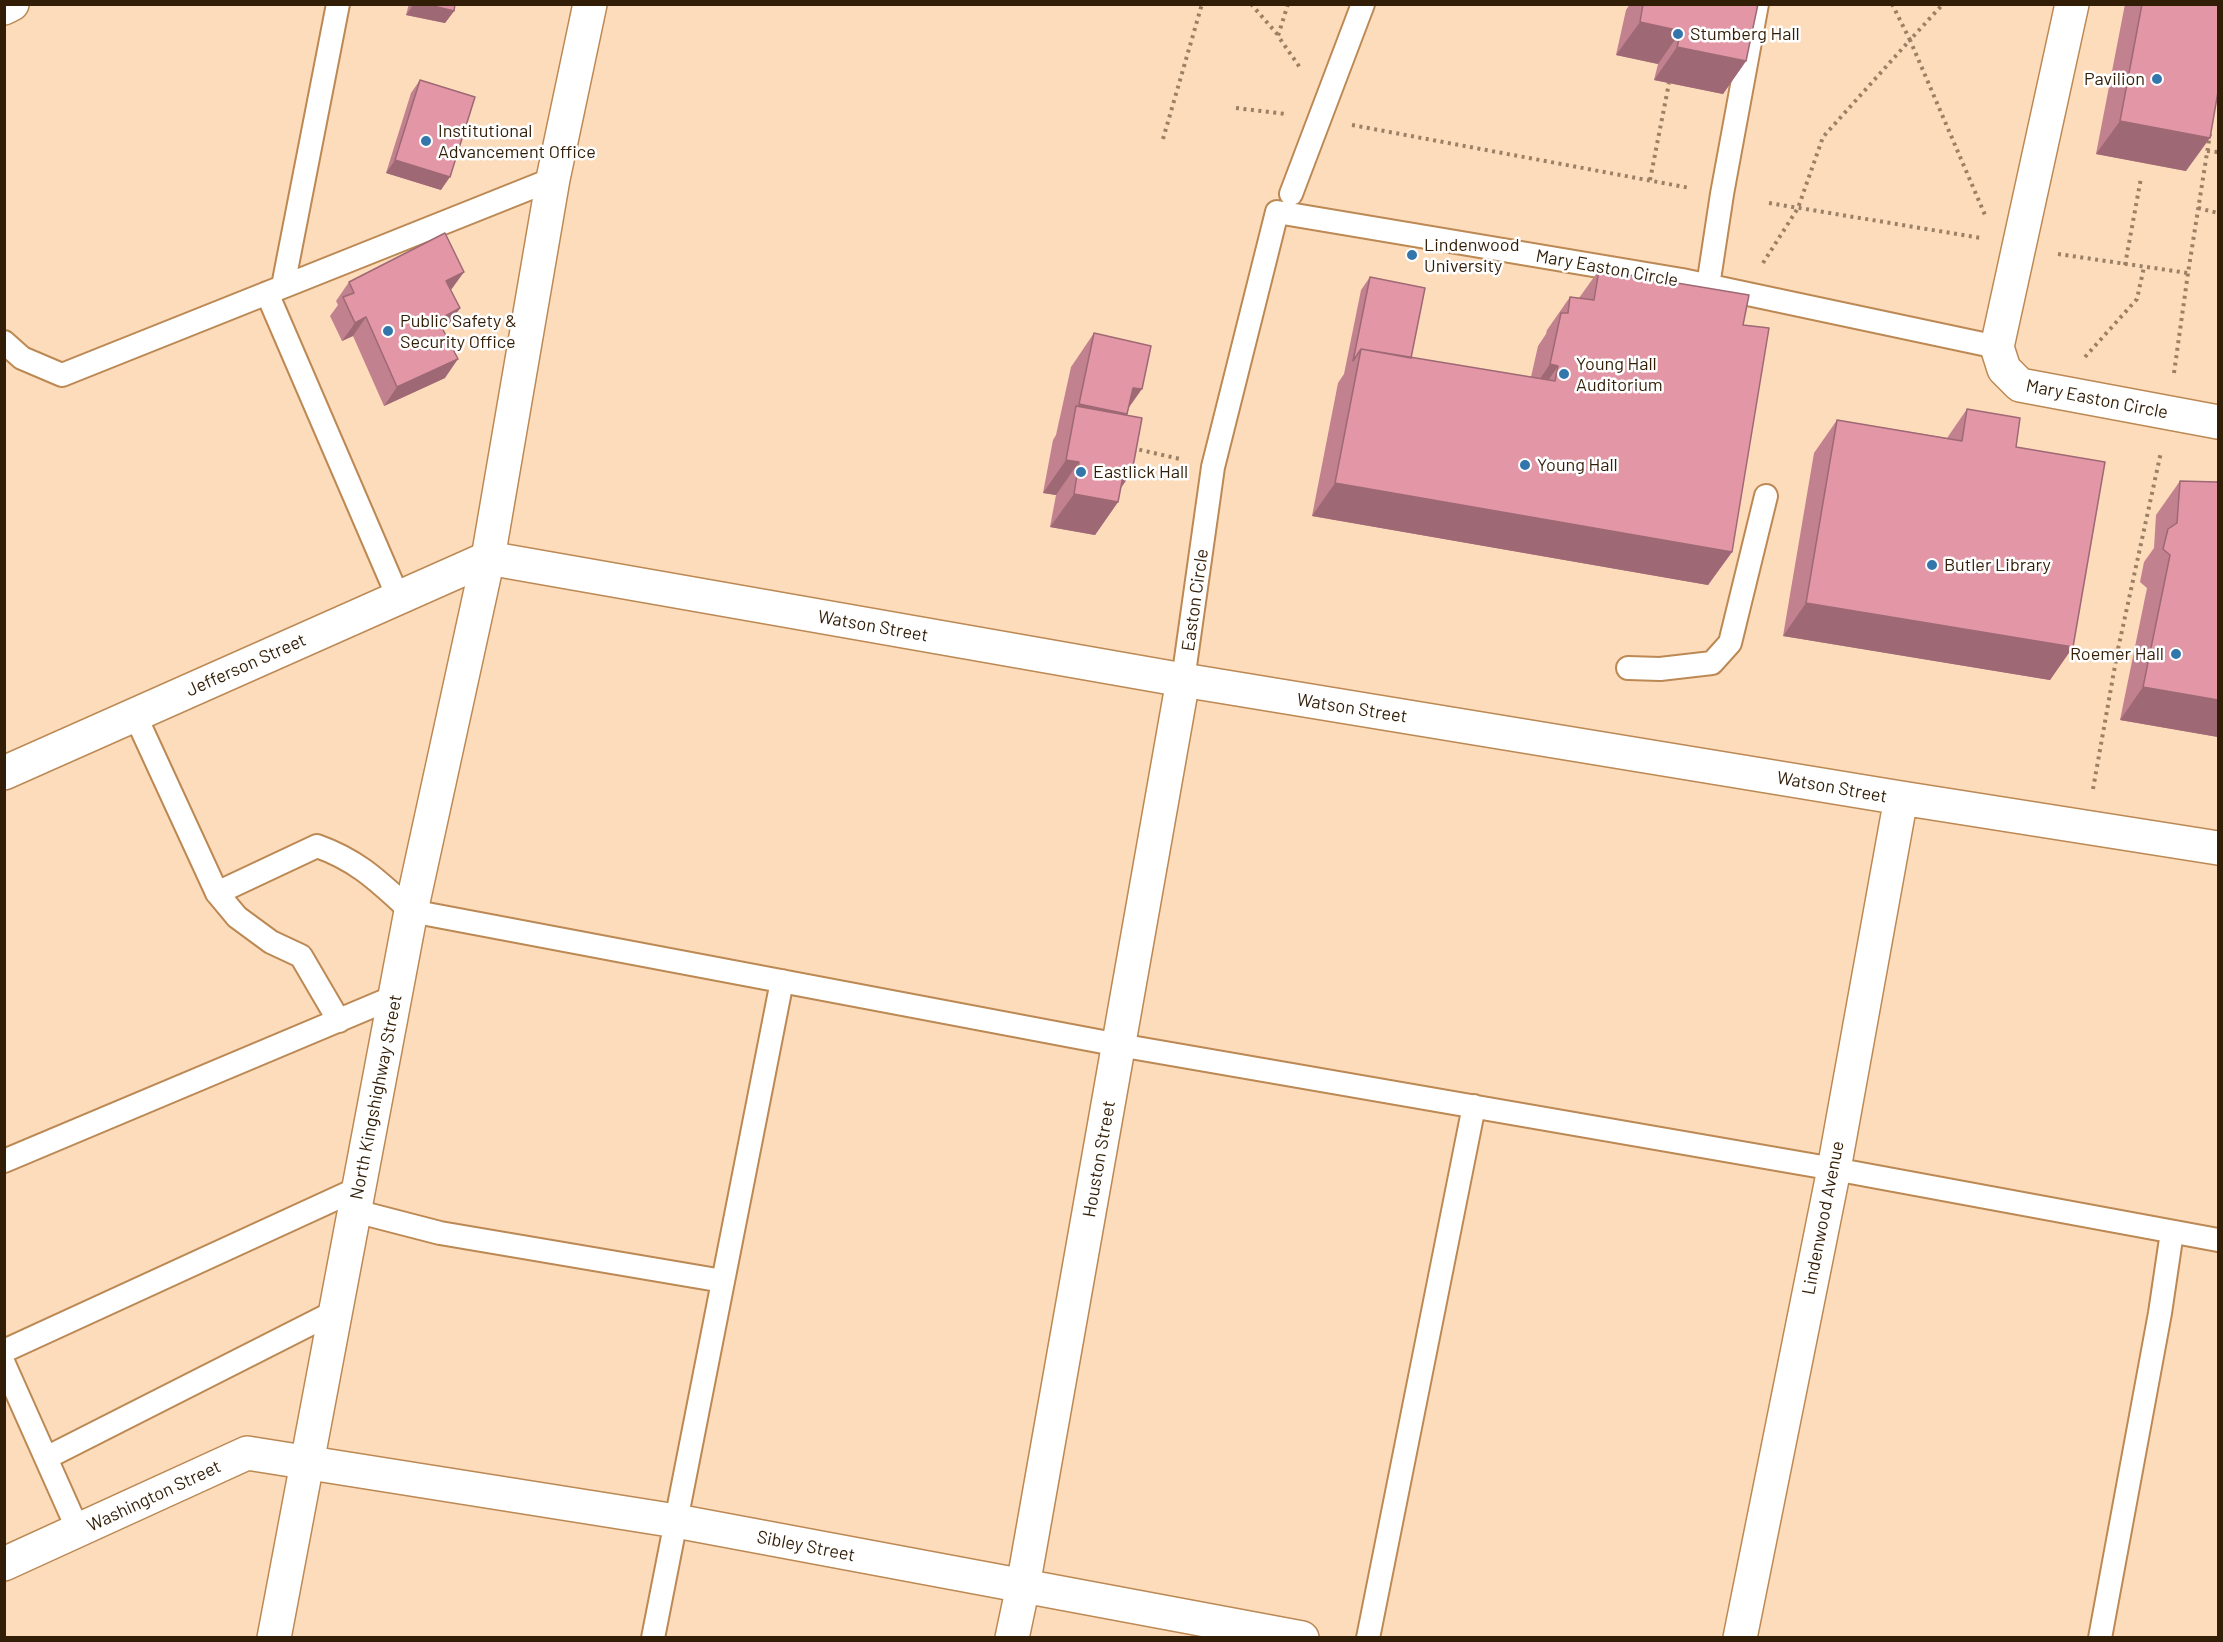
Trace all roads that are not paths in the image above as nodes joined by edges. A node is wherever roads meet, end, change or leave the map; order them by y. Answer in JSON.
{"nodes":[{"id":1,"x":12,"y":4,"type":"edge"},
{"id":2,"x":338,"y":4,"type":"edge"},
{"id":3,"x":590,"y":4,"type":"edge"},
{"id":4,"x":1363,"y":4,"type":"edge"},
{"id":5,"x":1757,"y":4,"type":"edge"},
{"id":6,"x":2072,"y":4,"type":"edge"},
{"id":7,"x":4,"y":8,"type":"edge"},
{"id":8,"x":553,"y":179,"type":"junction"},
{"id":9,"x":1291,"y":194,"type":"dead end"},
{"id":10,"x":1708,"y":286,"type":"junction"},
{"id":11,"x":275,"y":290,"type":"junction"},
{"id":12,"x":4,"y":342,"type":"edge"},
{"id":13,"x":1997,"y":347,"type":"junction"},
{"id":14,"x":2218,"y":423,"type":"edge"},
{"id":15,"x":1766,"y":496,"type":"dead end"},
{"id":16,"x":1206,"y":520,"type":"joint"},
{"id":17,"x":488,"y":558,"type":"junction"},
{"id":18,"x":398,"y":597,"type":"junction"},
{"id":19,"x":1628,"y":668,"type":"dead end"},
{"id":20,"x":1184,"y":680,"type":"junction"},
{"id":21,"x":135,"y":715,"type":"junction"},
{"id":22,"x":4,"y":773,"type":"edge"},
{"id":23,"x":1902,"y":798,"type":"junction"},
{"id":24,"x":2218,"y":848,"type":"edge"},
{"id":25,"x":217,"y":893,"type":"junction"},
{"id":26,"x":411,"y":911,"type":"junction"},
{"id":27,"x":782,"y":981,"type":"junction"},
{"id":28,"x":394,"y":997,"type":"junction"},
{"id":29,"x":339,"y":1021,"type":"junction"},
{"id":30,"x":1119,"y":1045,"type":"junction"},
{"id":31,"x":1474,"y":1106,"type":"junction"},
{"id":32,"x":4,"y":1161,"type":"edge"},
{"id":33,"x":1834,"y":1168,"type":"junction"},
{"id":34,"x":357,"y":1199,"type":"junction"},
{"id":35,"x":2172,"y":1232,"type":"junction"},
{"id":36,"x":2218,"y":1240,"type":"edge"},
{"id":37,"x":723,"y":1281,"type":"junction"},
{"id":38,"x":336,"y":1311,"type":"junction"},
{"id":39,"x":4,"y":1351,"type":"edge"},
{"id":40,"x":4,"y":1364,"type":"edge"},
{"id":41,"x":46,"y":1458,"type":"junction"},
{"id":42,"x":308,"y":1462,"type":"junction"},
{"id":43,"x":676,"y":1521,"type":"junction"},
{"id":44,"x":78,"y":1530,"type":"junction"},
{"id":45,"x":4,"y":1564,"type":"edge"},
{"id":46,"x":1023,"y":1586,"type":"junction"},
{"id":47,"x":274,"y":1638,"type":"edge"},
{"id":48,"x":653,"y":1638,"type":"edge"},
{"id":49,"x":1012,"y":1638,"type":"edge"},
{"id":50,"x":1302,"y":1638,"type":"edge"},
{"id":51,"x":1368,"y":1638,"type":"edge"},
{"id":52,"x":1740,"y":1638,"type":"edge"},
{"id":53,"x":2100,"y":1638,"type":"edge"}],
"edges":[{"from":1,"to":7,"type":"street"},
{"from":2,"to":11,"type":"lane"},
{"from":3,"to":8,"type":"street","name":"North Kingshighway Street"},
{"from":4,"to":9,"type":"lane"},
{"from":5,"to":10,"type":"lane"},
{"from":6,"to":13,"type":"street"},
{"from":8,"to":11,"type":"lane"},
{"from":8,"to":17,"type":"street","name":"North Kingshighway Street"},
{"from":10,"to":13,"type":"lane","name":"Mary Easton Circle"},
{"from":10,"to":16,"type":"lane","name":"Mary Easton Circle"},
{"from":11,"to":12,"type":"lane"},
{"from":11,"to":18,"type":"lane"},
{"from":13,"to":14,"type":"street","name":"Mary Easton Circle"},
{"from":15,"to":19,"type":"lane"},
{"from":16,"to":20,"type":"lane","name":"Easton Circle"},
{"from":17,"to":18,"type":"street","name":"Jefferson Street"},
{"from":17,"to":20,"type":"street","name":"Watson Street"},
{"from":17,"to":26,"type":"street","name":"North Kingshighway Street"},
{"from":18,"to":21,"type":"street","name":"Jefferson Street"},
{"from":20,"to":23,"type":"street","name":"Watson Street"},
{"from":20,"to":30,"type":"street","name":"Houston Street"},
{"from":21,"to":22,"type":"street","name":"Jefferson Street"},
{"from":21,"to":25,"type":"lane"},
{"from":23,"to":24,"type":"street","name":"Watson Street"},
{"from":23,"to":33,"type":"street","name":"Lindenwood Avenue"},
{"from":25,"to":26,"type":"lane"},
{"from":25,"to":29,"type":"lane"},
{"from":26,"to":27,"type":"lane"},
{"from":26,"to":28,"type":"street","name":"North Kingshighway Street"},
{"from":27,"to":30,"type":"lane"},
{"from":27,"to":37,"type":"lane"},
{"from":28,"to":29,"type":"lane"},
{"from":28,"to":34,"type":"street","name":"North Kingshighway Street"},
{"from":29,"to":32,"type":"lane"},
{"from":30,"to":31,"type":"lane"},
{"from":30,"to":46,"type":"street","name":"Houston Street"},
{"from":31,"to":33,"type":"lane"},
{"from":31,"to":51,"type":"lane"},
{"from":33,"to":35,"type":"lane"},
{"from":33,"to":52,"type":"street","name":"Lindenwood Avenue"},
{"from":34,"to":37,"type":"lane"},
{"from":34,"to":38,"type":"street","name":"North Kingshighway Street"},
{"from":34,"to":39,"type":"lane"},
{"from":35,"to":36,"type":"lane"},
{"from":35,"to":53,"type":"lane"},
{"from":37,"to":43,"type":"lane"},
{"from":38,"to":41,"type":"lane"},
{"from":38,"to":42,"type":"street","name":"North Kingshighway Street"},
{"from":40,"to":41,"type":"lane"},
{"from":41,"to":44,"type":"lane"},
{"from":42,"to":43,"type":"street","name":"Sibley Street"},
{"from":42,"to":44,"type":"street","name":"Washington Street"},
{"from":42,"to":47,"type":"street","name":"North Kingshighway Street"},
{"from":43,"to":46,"type":"street","name":"Sibley Street"},
{"from":43,"to":48,"type":"lane"},
{"from":44,"to":45,"type":"street","name":"Washington Street"},
{"from":46,"to":49,"type":"street","name":"Houston Street"},
{"from":46,"to":50,"type":"street","name":"Sibley Street"}]}
